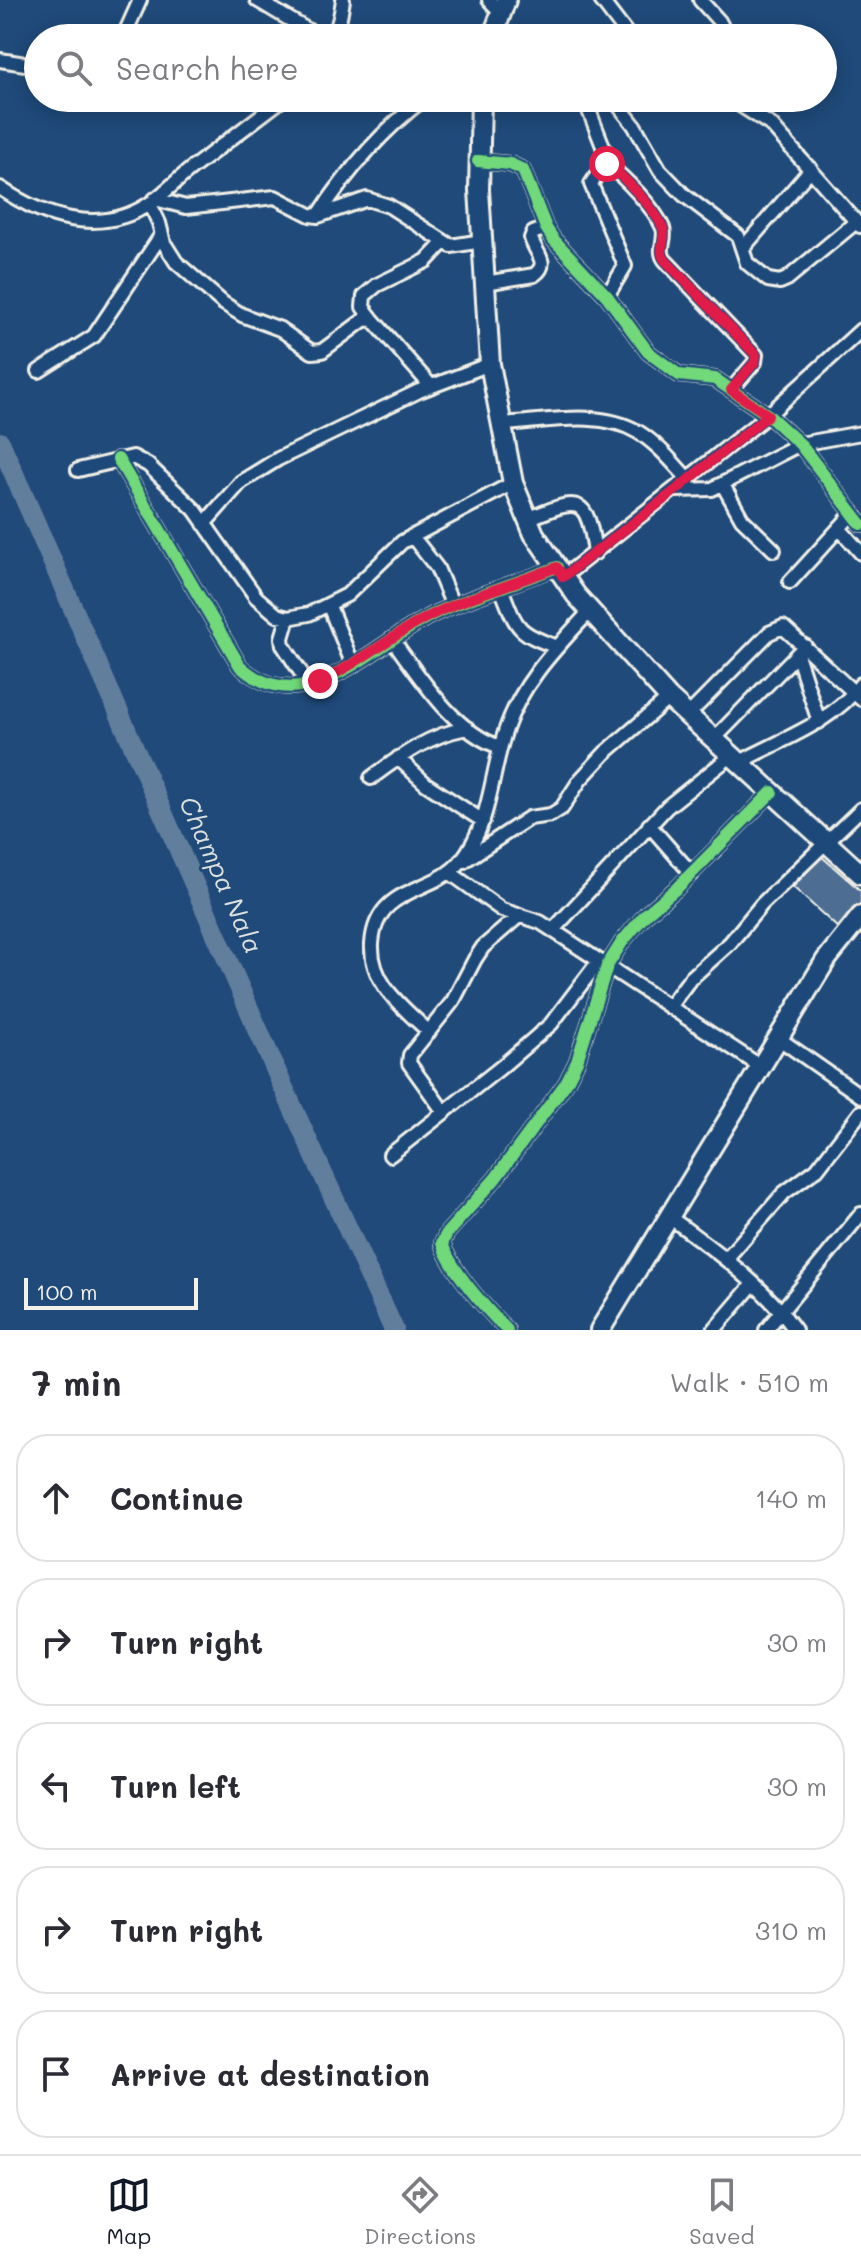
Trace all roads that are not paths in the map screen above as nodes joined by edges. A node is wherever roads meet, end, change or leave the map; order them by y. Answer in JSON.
{"nodes":[{"id":1,"x":140,"y":0,"type":"edge"},
{"id":2,"x":257,"y":0,"type":"edge"},
{"id":3,"x":343,"y":0,"type":"edge"},
{"id":4,"x":601,"y":0,"type":"edge"},
{"id":5,"x":700,"y":0,"type":"edge"},
{"id":6,"x":499,"y":4,"type":"edge"},
{"id":7,"x":129,"y":24,"type":"edge"},
{"id":8,"x":297,"y":24,"type":"edge"},
{"id":9,"x":338,"y":24,"type":"edge"},
{"id":10,"x":495,"y":24,"type":"edge"},
{"id":11,"x":619,"y":24,"type":"edge"},
{"id":12,"x":721,"y":24,"type":"edge"},
{"id":13,"x":0,"y":60,"type":"edge"},
{"id":14,"x":24,"y":64,"type":"edge"},
{"id":15,"x":266,"y":112,"type":"edge"},
{"id":16,"x":404,"y":112,"type":"edge"},
{"id":17,"x":480,"y":112,"type":"edge"},
{"id":18,"x":590,"y":112,"type":"edge"},
{"id":19,"x":624,"y":112,"type":"edge"},
{"id":20,"x":751,"y":112,"type":"edge"},
{"id":21,"x":478,"y":161,"type":"junction"},
{"id":22,"x":607,"y":164,"type":"junction"},
{"id":23,"x":811,"y":169,"type":"junction"},
{"id":24,"x":0,"y":188,"type":"edge"},
{"id":25,"x":152,"y":202,"type":"junction"},
{"id":26,"x":318,"y":216,"type":"junction"},
{"id":27,"x":858,"y":225,"type":"edge"},
{"id":28,"x":546,"y":228,"type":"junction"},
{"id":29,"x":162,"y":234,"type":"junction"},
{"id":30,"x":482,"y":241,"type":"junction"},
{"id":31,"x":443,"y":243,"type":"junction"},
{"id":32,"x":743,"y":248,"type":"junction"},
{"id":33,"x":485,"y":283,"type":"junction"},
{"id":34,"x":607,"y":296,"type":"junction"},
{"id":35,"x":373,"y":320,"type":"junction"},
{"id":36,"x":861,"y":330,"type":"edge"},
{"id":37,"x":490,"y":364,"type":"junction"},
{"id":38,"x":39,"y":371,"type":"dead end"},
{"id":39,"x":431,"y":386,"type":"junction"},
{"id":40,"x":731,"y":390,"type":"junction"},
{"id":41,"x":768,"y":415,"type":"junction"},
{"id":42,"x":502,"y":424,"type":"junction"},
{"id":43,"x":861,"y":433,"type":"edge"},
{"id":44,"x":800,"y":444,"type":"junction"},
{"id":45,"x":118,"y":459,"type":"junction"},
{"id":46,"x":78,"y":470,"type":"dead end"},
{"id":47,"x":689,"y":480,"type":"junction"},
{"id":48,"x":513,"y":483,"type":"junction"},
{"id":49,"x":723,"y":485,"type":"junction"},
{"id":50,"x":676,"y":490,"type":"junction"},
{"id":51,"x":857,"y":518,"type":"edge"},
{"id":52,"x":528,"y":519,"type":"junction"},
{"id":53,"x":204,"y":524,"type":"junction"},
{"id":54,"x":839,"y":528,"type":"junction"},
{"id":55,"x":412,"y":536,"type":"junction"},
{"id":56,"x":774,"y":550,"type":"dead end"},
{"id":57,"x":595,"y":553,"type":"junction"},
{"id":58,"x":861,"y":553,"type":"edge"},
{"id":59,"x":560,"y":572,"type":"junction"},
{"id":60,"x":790,"y":582,"type":"dead end"},
{"id":61,"x":501,"y":588,"type":"junction"},
{"id":62,"x":329,"y":606,"type":"junction"},
{"id":63,"x":453,"y":606,"type":"junction"},
{"id":64,"x":590,"y":611,"type":"junction"},
{"id":65,"x":288,"y":618,"type":"junction"},
{"id":66,"x":392,"y":639,"type":"junction"},
{"id":67,"x":557,"y":647,"type":"junction"},
{"id":68,"x":801,"y":650,"type":"junction"},
{"id":69,"x":353,"y":665,"type":"junction"},
{"id":70,"x":309,"y":685,"type":"junction"},
{"id":71,"x":859,"y":691,"type":"edge"},
{"id":72,"x":669,"y":698,"type":"junction"},
{"id":73,"x":688,"y":715,"type":"junction"},
{"id":74,"x":819,"y":722,"type":"junction"},
{"id":75,"x":467,"y":728,"type":"junction"},
{"id":76,"x":714,"y":739,"type":"junction"},
{"id":77,"x":500,"y":747,"type":"junction"},
{"id":78,"x":398,"y":758,"type":"junction"},
{"id":79,"x":736,"y":759,"type":"junction"},
{"id":80,"x":371,"y":778,"type":"dead end"},
{"id":81,"x":772,"y":792,"type":"junction"},
{"id":82,"x":861,"y":809,"type":"edge"},
{"id":83,"x":483,"y":821,"type":"junction"},
{"id":84,"x":649,"y":825,"type":"junction"},
{"id":85,"x":826,"y":841,"type":"junction"},
{"id":86,"x":454,"y":868,"type":"junction"},
{"id":87,"x":692,"y":874,"type":"junction"},
{"id":88,"x":861,"y":874,"type":"edge"},
{"id":89,"x":520,"y":915,"type":"junction"},
{"id":90,"x":861,"y":916,"type":"edge"},
{"id":91,"x":553,"y":930,"type":"junction"},
{"id":92,"x":603,"y":964,"type":"junction"},
{"id":93,"x":669,"y":1007,"type":"junction"},
{"id":94,"x":429,"y":1032,"type":"junction"},
{"id":95,"x":778,"y":1038,"type":"junction"},
{"id":96,"x":760,"y":1066,"type":"junction"},
{"id":97,"x":861,"y":1096,"type":"edge"},
{"id":98,"x":444,"y":1112,"type":"junction"},
{"id":99,"x":861,"y":1112,"type":"edge"},
{"id":100,"x":390,"y":1155,"type":"dead end"},
{"id":101,"x":861,"y":1214,"type":"edge"},
{"id":102,"x":668,"y":1216,"type":"junction"},
{"id":103,"x":726,"y":1259,"type":"junction"},
{"id":104,"x":753,"y":1284,"type":"junction"},
{"id":105,"x":781,"y":1311,"type":"junction"},
{"id":106,"x":507,"y":1330,"type":"edge"},
{"id":107,"x":600,"y":1330,"type":"edge"},
{"id":108,"x":714,"y":1330,"type":"edge"},
{"id":109,"x":766,"y":1330,"type":"edge"},
{"id":110,"x":795,"y":1330,"type":"edge"}],
"edges":[{"from":1,"to":7,"type":"street"},
{"from":2,"to":8,"type":"street"},
{"from":3,"to":9,"type":"street"},
{"from":4,"to":11,"type":"street"},
{"from":5,"to":12,"type":"street"},
{"from":6,"to":10,"type":"main road"},
{"from":13,"to":14,"type":"street"},
{"from":15,"to":25,"type":"street"},
{"from":16,"to":26,"type":"street"},
{"from":17,"to":21,"type":"main road"},
{"from":18,"to":22,"type":"street"},
{"from":19,"to":32,"type":"street"},
{"from":20,"to":23,"type":"street"},
{"from":21,"to":28,"type":"street"},
{"from":21,"to":30,"type":"main road"},
{"from":22,"to":34,"type":"street"},
{"from":22,"to":40,"type":"street"},
{"from":23,"to":27,"type":"street"},
{"from":23,"to":32,"type":"street"},
{"from":24,"to":25,"type":"street"},
{"from":25,"to":26,"type":"street"},
{"from":25,"to":29,"type":"street"},
{"from":26,"to":31,"type":"street"},
{"from":27,"to":32,"type":"street"},
{"from":28,"to":33,"type":"street"},
{"from":28,"to":34,"type":"street"},
{"from":29,"to":35,"type":"street"},
{"from":29,"to":38,"type":"street"},
{"from":30,"to":31,"type":"street"},
{"from":30,"to":33,"type":"main road"},
{"from":31,"to":35,"type":"street"},
{"from":33,"to":37,"type":"main road"},
{"from":34,"to":40,"type":"street"},
{"from":35,"to":39,"type":"street"},
{"from":36,"to":41,"type":"street"},
{"from":37,"to":39,"type":"street"},
{"from":37,"to":42,"type":"main road"},
{"from":39,"to":53,"type":"street"},
{"from":40,"to":41,"type":"street"},
{"from":41,"to":44,"type":"street"},
{"from":41,"to":47,"type":"street"},
{"from":42,"to":47,"type":"street"},
{"from":42,"to":48,"type":"main road"},
{"from":43,"to":44,"type":"street"},
{"from":44,"to":49,"type":"street"},
{"from":44,"to":51,"type":"street"},
{"from":45,"to":46,"type":"street"},
{"from":45,"to":53,"type":"street"},
{"from":45,"to":70,"type":"street"},
{"from":47,"to":50,"type":"street"},
{"from":48,"to":52,"type":"main road"},
{"from":48,"to":55,"type":"street"},
{"from":49,"to":50,"type":"street"},
{"from":49,"to":56,"type":"street"},
{"from":50,"to":57,"type":"street"},
{"from":51,"to":54,"type":"street"},
{"from":52,"to":57,"type":"street"},
{"from":52,"to":59,"type":"main road"},
{"from":53,"to":65,"type":"street"},
{"from":54,"to":58,"type":"street"},
{"from":54,"to":60,"type":"street"},
{"from":55,"to":62,"type":"street"},
{"from":55,"to":63,"type":"street"},
{"from":57,"to":59,"type":"street"},
{"from":59,"to":61,"type":"street"},
{"from":59,"to":64,"type":"main road"},
{"from":61,"to":63,"type":"street"},
{"from":61,"to":67,"type":"street"},
{"from":62,"to":65,"type":"street"},
{"from":62,"to":69,"type":"street"},
{"from":63,"to":66,"type":"street"},
{"from":64,"to":67,"type":"street"},
{"from":64,"to":72,"type":"main road"},
{"from":65,"to":70,"type":"street"},
{"from":66,"to":69,"type":"street"},
{"from":66,"to":75,"type":"street"},
{"from":67,"to":77,"type":"street"},
{"from":68,"to":71,"type":"street"},
{"from":68,"to":73,"type":"street"},
{"from":68,"to":74,"type":"street"},
{"from":68,"to":76,"type":"street"},
{"from":69,"to":70,"type":"street"},
{"from":71,"to":74,"type":"street"},
{"from":72,"to":73,"type":"main road"},
{"from":72,"to":86,"type":"street"},
{"from":73,"to":76,"type":"main road"},
{"from":74,"to":79,"type":"street"},
{"from":75,"to":77,"type":"street"},
{"from":75,"to":78,"type":"street"},
{"from":76,"to":79,"type":"main road"},
{"from":77,"to":83,"type":"street"},
{"from":78,"to":80,"type":"street"},
{"from":78,"to":83,"type":"street"},
{"from":79,"to":81,"type":"main road"},
{"from":79,"to":84,"type":"street"},
{"from":81,"to":85,"type":"main road"},
{"from":81,"to":87,"type":"street"},
{"from":82,"to":85,"type":"street"},
{"from":83,"to":86,"type":"street"},
{"from":84,"to":87,"type":"street"},
{"from":84,"to":91,"type":"street"},
{"from":85,"to":88,"type":"main road"},
{"from":85,"to":93,"type":"street"},
{"from":86,"to":89,"type":"street"},
{"from":86,"to":94,"type":"street"},
{"from":87,"to":92,"type":"street"},
{"from":89,"to":91,"type":"street"},
{"from":89,"to":94,"type":"street"},
{"from":90,"to":95,"type":"main road"},
{"from":91,"to":92,"type":"street"},
{"from":92,"to":93,"type":"street"},
{"from":92,"to":98,"type":"street"},
{"from":92,"to":106,"type":"street"},
{"from":93,"to":96,"type":"street"},
{"from":94,"to":98,"type":"street"},
{"from":95,"to":96,"type":"main road"},
{"from":95,"to":97,"type":"street"},
{"from":96,"to":102,"type":"main road"},
{"from":98,"to":100,"type":"street"},
{"from":99,"to":103,"type":"street"},
{"from":101,"to":105,"type":"street"},
{"from":102,"to":103,"type":"street"},
{"from":102,"to":107,"type":"main road"},
{"from":103,"to":104,"type":"street"},
{"from":104,"to":105,"type":"street"},
{"from":104,"to":108,"type":"street"},
{"from":105,"to":109,"type":"street"},
{"from":105,"to":110,"type":"street"}]}
